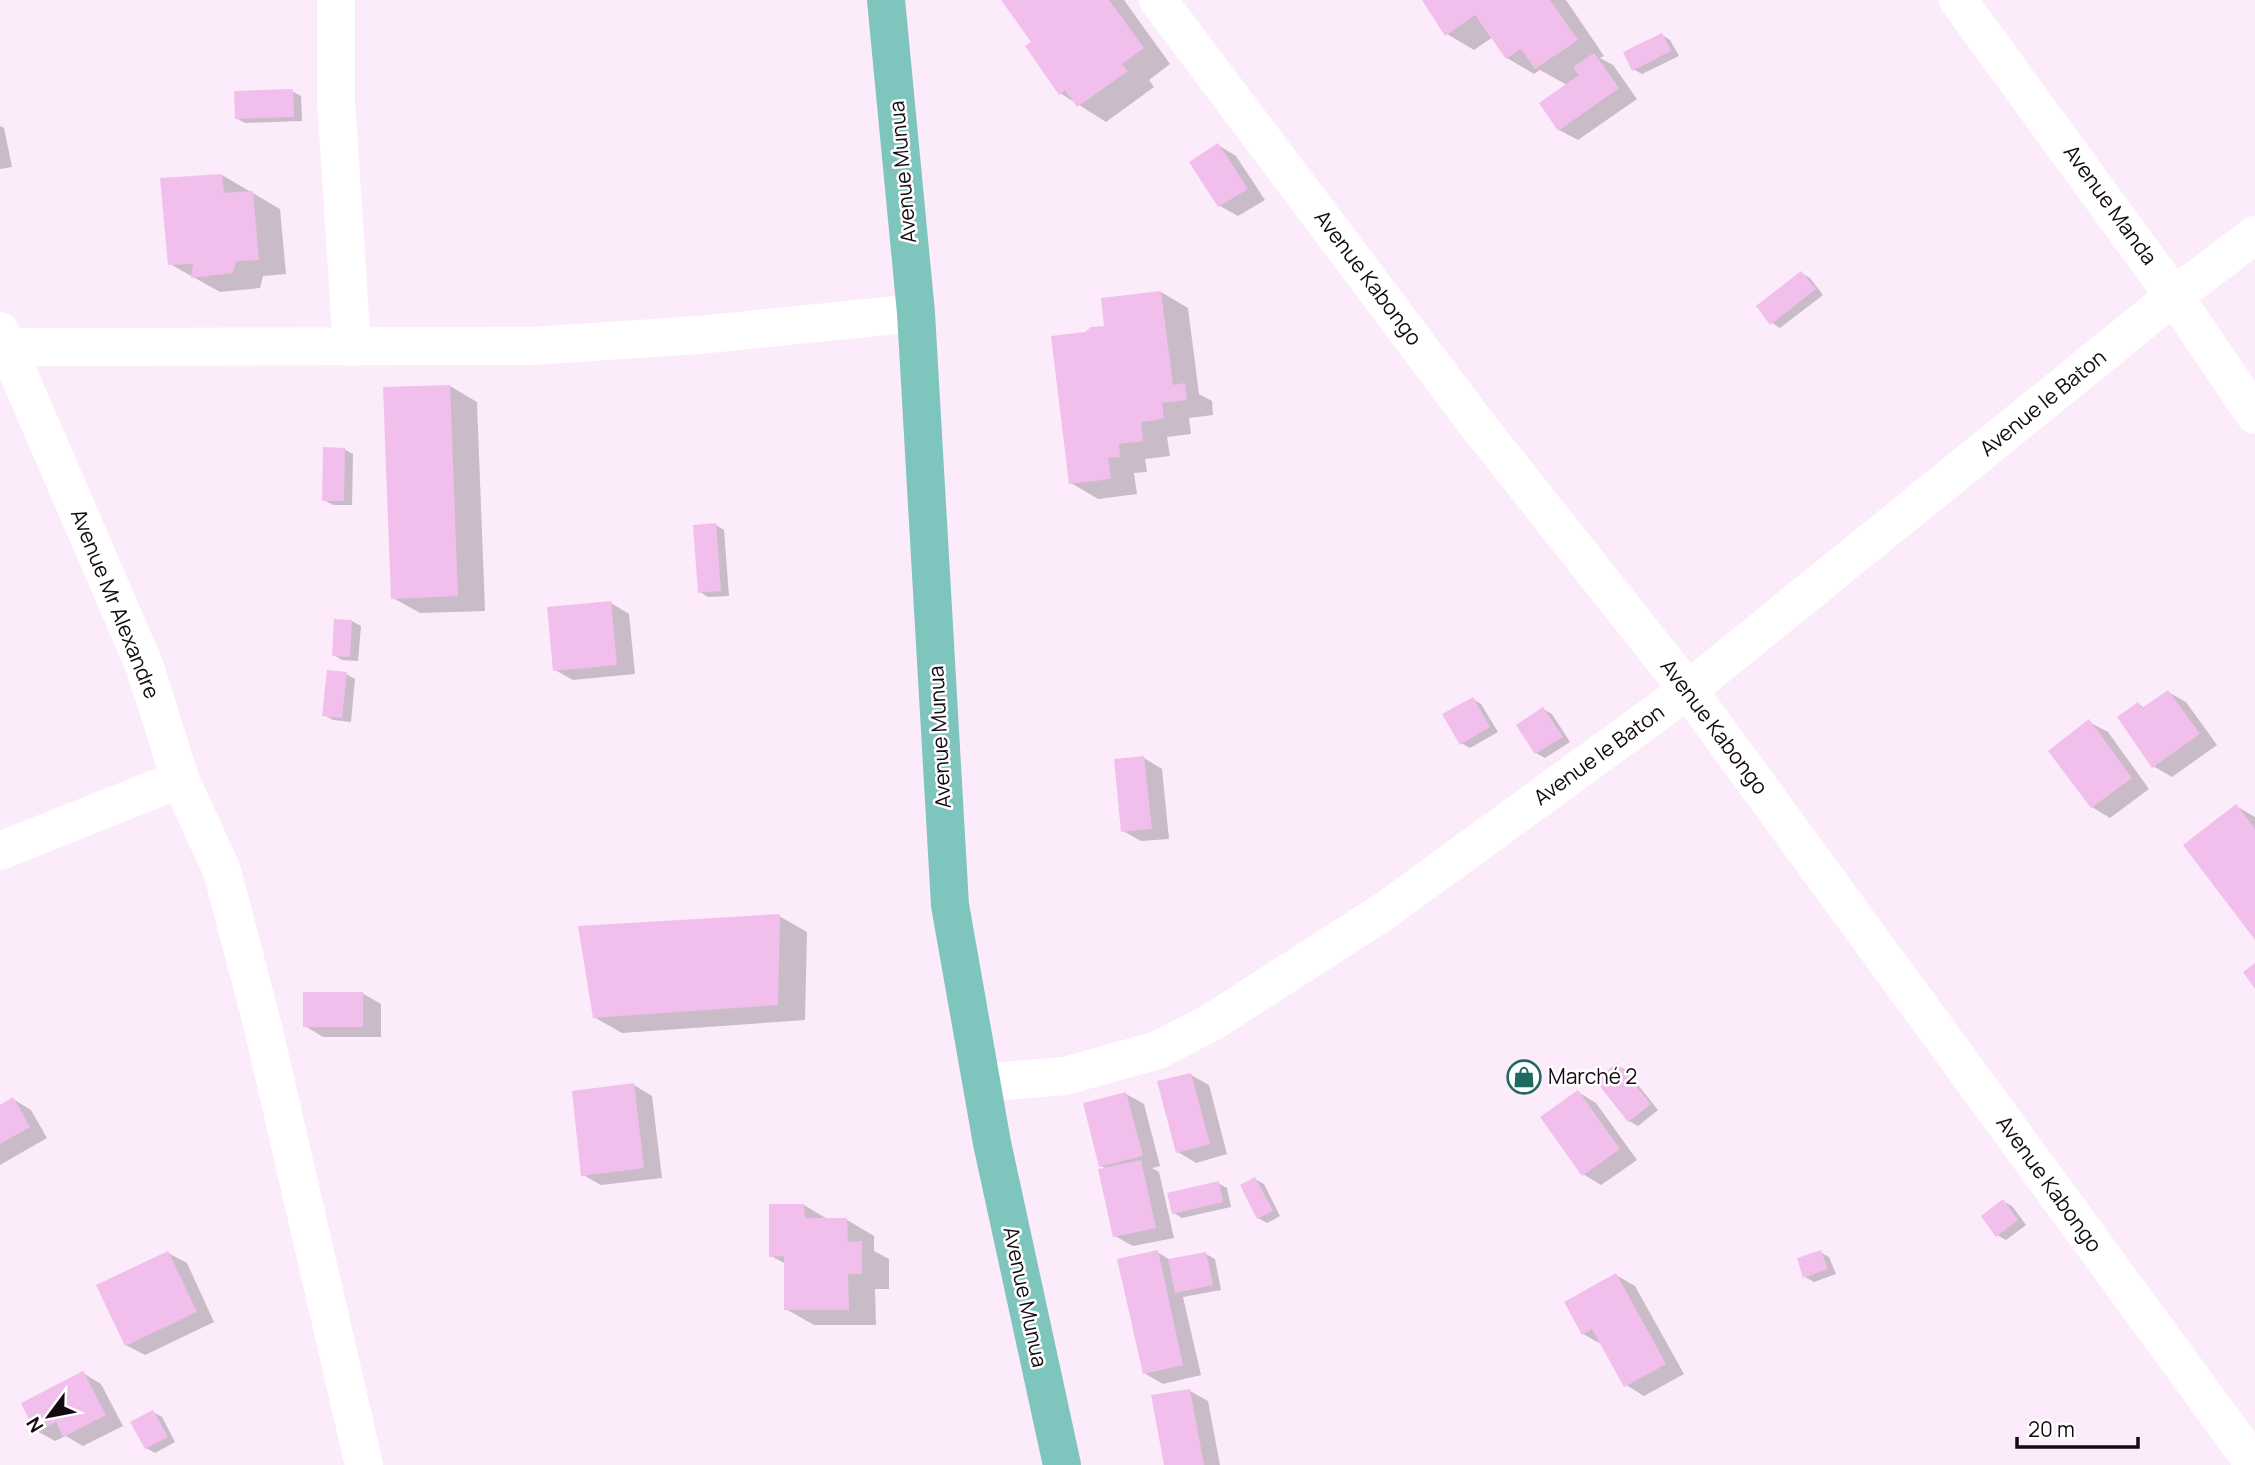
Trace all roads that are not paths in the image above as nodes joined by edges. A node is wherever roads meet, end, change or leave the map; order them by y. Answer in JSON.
{"nodes":[{"id":1,"x":336,"y":0,"type":"edge"},
{"id":2,"x":886,"y":0,"type":"edge"},
{"id":3,"x":1158,"y":0,"type":"edge"},
{"id":4,"x":1958,"y":0,"type":"edge"},
{"id":5,"x":2255,"y":234,"type":"edge"},
{"id":6,"x":2174,"y":296,"type":"junction"},
{"id":7,"x":916,"y":313,"type":"junction"},
{"id":8,"x":3,"y":339,"type":"edge"},
{"id":9,"x":352,"y":347,"type":"junction"},
{"id":10,"x":2255,"y":415,"type":"edge"},
{"id":11,"x":1688,"y":690,"type":"junction"},
{"id":12,"x":180,"y":779,"type":"junction"},
{"id":13,"x":0,"y":851,"type":"edge"},
{"id":14,"x":981,"y":1083,"type":"junction"},
{"id":15,"x":364,"y":1465,"type":"edge"},
{"id":16,"x":1062,"y":1465,"type":"edge"},
{"id":17,"x":2255,"y":1465,"type":"edge"}],
"edges":[{"from":1,"to":9,"type":"street"},
{"from":2,"to":7,"type":"main road","name":"Avenue Munua"},
{"from":3,"to":11,"type":"street","name":"Avenue Kabongo"},
{"from":4,"to":6,"type":"street","name":"Avenue Manda"},
{"from":5,"to":6,"type":"street","name":"Avenue le Baton"},
{"from":6,"to":10,"type":"street","name":"Avenue Manda"},
{"from":6,"to":11,"type":"street","name":"Avenue le Baton"},
{"from":7,"to":9,"type":"street"},
{"from":7,"to":14,"type":"main road","name":"Avenue Munua"},
{"from":8,"to":9,"type":"street"},
{"from":8,"to":12,"type":"street","name":"Avenue Mr Alexandre"},
{"from":11,"to":14,"type":"street","name":"Avenue le Baton"},
{"from":11,"to":17,"type":"street","name":"Avenue Kabongo"},
{"from":12,"to":13,"type":"street"},
{"from":12,"to":15,"type":"street","name":"Avenue Mr Alexandre"},
{"from":14,"to":16,"type":"main road","name":"Avenue Munua"}]}
